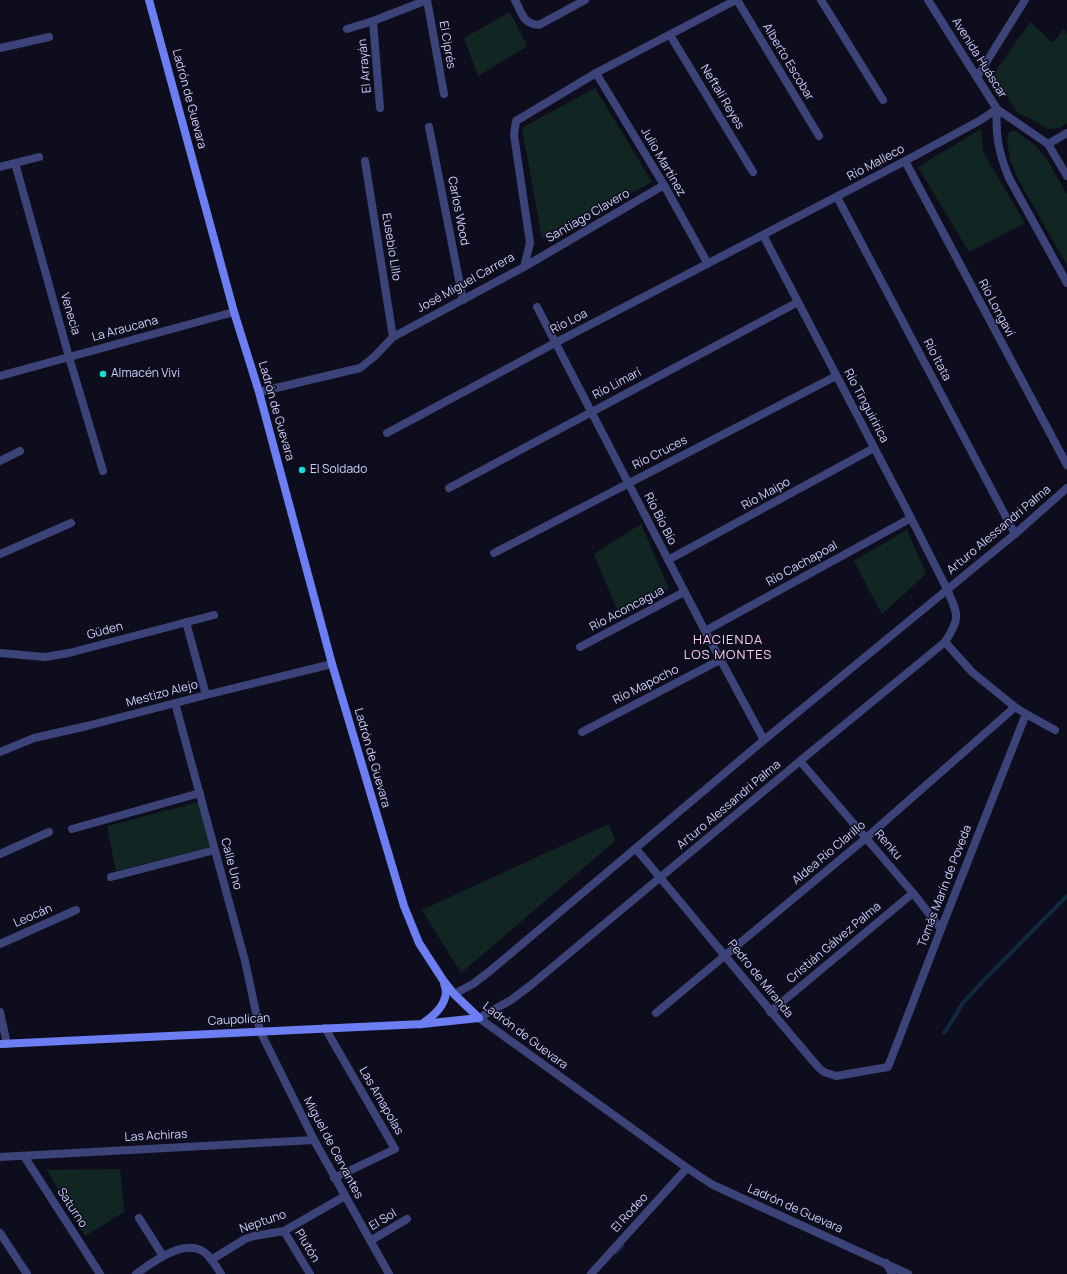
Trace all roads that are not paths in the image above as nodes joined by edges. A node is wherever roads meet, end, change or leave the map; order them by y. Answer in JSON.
{"nodes":[{"id":1,"x":149,"y":0,"type":"edge"},
{"id":2,"x":427,"y":0,"type":"edge"},
{"id":3,"x":516,"y":0,"type":"edge"},
{"id":4,"x":585,"y":0,"type":"edge"},
{"id":5,"x":736,"y":0,"type":"edge"},
{"id":6,"x":821,"y":0,"type":"edge"},
{"id":7,"x":928,"y":0,"type":"edge"},
{"id":8,"x":1025,"y":0,"type":"edge"},
{"id":9,"x":373,"y":21,"type":"junction"},
{"id":10,"x":347,"y":29,"type":"dead end"},
{"id":11,"x":670,"y":35,"type":"junction"},
{"id":12,"x":49,"y":38,"type":"dead end"},
{"id":13,"x":0,"y":48,"type":"edge"},
{"id":14,"x":596,"y":73,"type":"junction"},
{"id":15,"x":976,"y":76,"type":"junction"},
{"id":16,"x":444,"y":94,"type":"dead end"},
{"id":17,"x":883,"y":100,"type":"dead end"},
{"id":18,"x":380,"y":108,"type":"dead end"},
{"id":19,"x":997,"y":109,"type":"junction"},
{"id":20,"x":429,"y":127,"type":"dead end"},
{"id":21,"x":1067,"y":133,"type":"edge"},
{"id":22,"x":819,"y":136,"type":"dead end"},
{"id":23,"x":1048,"y":144,"type":"junction"},
{"id":24,"x":39,"y":157,"type":"dead end"},
{"id":25,"x":365,"y":161,"type":"dead end"},
{"id":26,"x":905,"y":161,"type":"junction"},
{"id":27,"x":15,"y":163,"type":"junction"},
{"id":28,"x":0,"y":167,"type":"edge"},
{"id":29,"x":753,"y":172,"type":"dead end"},
{"id":30,"x":1067,"y":176,"type":"edge"},
{"id":31,"x":664,"y":185,"type":"junction"},
{"id":32,"x":837,"y":197,"type":"junction"},
{"id":33,"x":764,"y":235,"type":"junction"},
{"id":34,"x":708,"y":264,"type":"junction"},
{"id":35,"x":524,"y":267,"type":"junction"},
{"id":36,"x":1067,"y":283,"type":"edge"},
{"id":37,"x":463,"y":300,"type":"junction"},
{"id":38,"x":798,"y":302,"type":"junction"},
{"id":39,"x":537,"y":307,"type":"dead end"},
{"id":40,"x":234,"y":312,"type":"junction"},
{"id":41,"x":393,"y":337,"type":"junction"},
{"id":42,"x":555,"y":343,"type":"junction"},
{"id":43,"x":69,"y":357,"type":"junction"},
{"id":44,"x":0,"y":376,"type":"edge"},
{"id":45,"x":836,"y":376,"type":"junction"},
{"id":46,"x":259,"y":392,"type":"junction"},
{"id":47,"x":591,"y":412,"type":"junction"},
{"id":48,"x":387,"y":433,"type":"dead end"},
{"id":49,"x":874,"y":448,"type":"junction"},
{"id":50,"x":20,"y":451,"type":"dead end"},
{"id":51,"x":0,"y":461,"type":"edge"},
{"id":52,"x":1067,"y":465,"type":"edge"},
{"id":53,"x":104,"y":471,"type":"dead end"},
{"id":54,"x":628,"y":483,"type":"junction"},
{"id":55,"x":449,"y":488,"type":"dead end"},
{"id":56,"x":1067,"y":488,"type":"edge"},
{"id":57,"x":911,"y":518,"type":"junction"},
{"id":58,"x":71,"y":523,"type":"dead end"},
{"id":59,"x":1015,"y":534,"type":"junction"},
{"id":60,"x":494,"y":553,"type":"dead end"},
{"id":61,"x":0,"y":554,"type":"edge"},
{"id":62,"x":668,"y":560,"type":"junction"},
{"id":63,"x":947,"y":589,"type":"junction"},
{"id":64,"x":684,"y":592,"type":"junction"},
{"id":65,"x":214,"y":615,"type":"dead end"},
{"id":66,"x":186,"y":622,"type":"junction"},
{"id":67,"x":705,"y":631,"type":"junction"},
{"id":68,"x":945,"y":642,"type":"junction"},
{"id":69,"x":580,"y":647,"type":"dead end"},
{"id":70,"x":0,"y":654,"type":"edge"},
{"id":71,"x":720,"y":660,"type":"junction"},
{"id":72,"x":332,"y":664,"type":"junction"},
{"id":73,"x":206,"y":695,"type":"junction"},
{"id":74,"x":175,"y":703,"type":"junction"},
{"id":75,"x":1015,"y":707,"type":"junction"},
{"id":76,"x":1026,"y":714,"type":"junction"},
{"id":77,"x":1055,"y":730,"type":"dead end"},
{"id":78,"x":582,"y":732,"type":"dead end"},
{"id":79,"x":764,"y":740,"type":"junction"},
{"id":80,"x":0,"y":752,"type":"edge"},
{"id":81,"x":800,"y":761,"type":"junction"},
{"id":82,"x":200,"y":793,"type":"junction"},
{"id":83,"x":72,"y":829,"type":"dead end"},
{"id":84,"x":49,"y":832,"type":"dead end"},
{"id":85,"x":866,"y":838,"type":"junction"},
{"id":86,"x":636,"y":849,"type":"junction"},
{"id":87,"x":215,"y":850,"type":"junction"},
{"id":88,"x":0,"y":854,"type":"edge"},
{"id":89,"x":111,"y":877,"type":"dead end"},
{"id":90,"x":661,"y":878,"type":"junction"},
{"id":91,"x":913,"y":893,"type":"junction"},
{"id":92,"x":76,"y":910,"type":"dead end"},
{"id":93,"x":940,"y":929,"type":"junction"},
{"id":94,"x":0,"y":944,"type":"edge"},
{"id":95,"x":725,"y":955,"type":"junction"},
{"id":96,"x":443,"y":980,"type":"junction"},
{"id":97,"x":454,"y":994,"type":"junction"},
{"id":98,"x":0,"y":1012,"type":"edge"},
{"id":99,"x":770,"y":1012,"type":"junction"},
{"id":100,"x":656,"y":1013,"type":"dead end"},
{"id":101,"x":479,"y":1018,"type":"junction"},
{"id":102,"x":422,"y":1024,"type":"junction"},
{"id":103,"x":325,"y":1028,"type":"junction"},
{"id":104,"x":260,"y":1031,"type":"junction"},
{"id":105,"x":4,"y":1044,"type":"edge"},
{"id":106,"x":888,"y":1067,"type":"joint"},
{"id":107,"x":314,"y":1140,"type":"junction"},
{"id":108,"x":24,"y":1156,"type":"junction"},
{"id":109,"x":0,"y":1157,"type":"edge"},
{"id":110,"x":687,"y":1168,"type":"junction"},
{"id":111,"x":334,"y":1178,"type":"junction"},
{"id":112,"x":344,"y":1196,"type":"junction"},
{"id":113,"x":139,"y":1218,"type":"dead end"},
{"id":114,"x":408,"y":1219,"type":"dead end"},
{"id":115,"x":284,"y":1231,"type":"junction"},
{"id":116,"x":0,"y":1233,"type":"edge"},
{"id":117,"x":370,"y":1242,"type":"junction"},
{"id":118,"x":163,"y":1256,"type":"junction"},
{"id":119,"x":211,"y":1260,"type":"junction"},
{"id":120,"x":886,"y":1263,"type":"junction"},
{"id":121,"x":27,"y":1274,"type":"edge"},
{"id":122,"x":100,"y":1274,"type":"edge"},
{"id":123,"x":136,"y":1274,"type":"edge"},
{"id":124,"x":221,"y":1274,"type":"edge"},
{"id":125,"x":310,"y":1274,"type":"edge"},
{"id":126,"x":389,"y":1274,"type":"edge"},
{"id":127,"x":591,"y":1274,"type":"edge"},
{"id":128,"x":892,"y":1274,"type":"edge"},
{"id":129,"x":908,"y":1274,"type":"edge"}],
"edges":[{"from":1,"to":40,"type":"main road","name":"Ladrón de Guevara"},
{"from":2,"to":9,"type":"street"},
{"from":2,"to":16,"type":"street","name":"El Ciprés"},
{"from":3,"to":4,"type":"street"},
{"from":5,"to":11,"type":"street","name":"José Miguel Carrera"},
{"from":5,"to":22,"type":"street","name":"Alberto Escobar"},
{"from":6,"to":17,"type":"street"},
{"from":7,"to":15,"type":"street","name":"Avenida Huáscar"},
{"from":8,"to":15,"type":"street"},
{"from":9,"to":10,"type":"street"},
{"from":9,"to":18,"type":"street","name":"El Arrayán"},
{"from":11,"to":14,"type":"street","name":"José Miguel Carrera"},
{"from":11,"to":29,"type":"street","name":"Neftalí Reyes"},
{"from":12,"to":13,"type":"street"},
{"from":14,"to":31,"type":"street","name":"Julio Martínez"},
{"from":14,"to":35,"type":"street","name":"José Miguel Carrera"},
{"from":15,"to":19,"type":"street","name":"Avenida Huáscar"},
{"from":19,"to":23,"type":"street"},
{"from":19,"to":26,"type":"street","name":"Río Malleco"},
{"from":19,"to":36,"type":"street","name":"Avenida Huáscar"},
{"from":20,"to":37,"type":"street","name":"Carlos Wood"},
{"from":21,"to":23,"type":"street"},
{"from":23,"to":30,"type":"street"},
{"from":24,"to":27,"type":"street"},
{"from":25,"to":41,"type":"street","name":"Eusebio Lillo"},
{"from":26,"to":32,"type":"street","name":"Río Malleco"},
{"from":26,"to":52,"type":"street","name":"Río Longaví"},
{"from":27,"to":28,"type":"street"},
{"from":27,"to":43,"type":"street","name":"Venecia"},
{"from":31,"to":34,"type":"street","name":"Julio Martínez"},
{"from":31,"to":35,"type":"street","name":"Santiago Clavero"},
{"from":32,"to":33,"type":"street","name":"Río Malleco"},
{"from":32,"to":59,"type":"street","name":"Río Itata"},
{"from":33,"to":34,"type":"street","name":"Río Loa"},
{"from":33,"to":38,"type":"street","name":"Río Tinguiririca"},
{"from":34,"to":42,"type":"street","name":"Río Loa"},
{"from":35,"to":37,"type":"street","name":"José Miguel Carrera"},
{"from":37,"to":41,"type":"street","name":"José Miguel Carrera"},
{"from":38,"to":45,"type":"street","name":"Río Tinguiririca"},
{"from":38,"to":47,"type":"street","name":"Río Limarí"},
{"from":39,"to":42,"type":"street","name":"Río Bío Bío"},
{"from":40,"to":43,"type":"street","name":"La Araucana"},
{"from":40,"to":46,"type":"main road","name":"Ladrón de Guevara"},
{"from":41,"to":46,"type":"street","name":"José Miguel Carrera"},
{"from":42,"to":47,"type":"street","name":"Río Bío Bío"},
{"from":42,"to":48,"type":"street","name":"Río Loa"},
{"from":43,"to":44,"type":"street","name":"La Araucana"},
{"from":43,"to":53,"type":"street","name":"Venecia"},
{"from":45,"to":49,"type":"street","name":"Río Tinguiririca"},
{"from":45,"to":54,"type":"street","name":"Río Cruces"},
{"from":46,"to":72,"type":"main road","name":"Ladrón de Guevara"},
{"from":47,"to":54,"type":"street","name":"Río Bío Bío"},
{"from":47,"to":55,"type":"street","name":"Río Limarí"},
{"from":49,"to":57,"type":"street","name":"Río Tinguiririca"},
{"from":49,"to":62,"type":"street","name":"Río Maipo"},
{"from":50,"to":51,"type":"street"},
{"from":54,"to":60,"type":"street","name":"Río Cruces"},
{"from":54,"to":62,"type":"street","name":"Río Bío Bío"},
{"from":56,"to":59,"type":"street","name":"Arturo Alessandri Palma"},
{"from":57,"to":63,"type":"street","name":"Río Tinguiririca"},
{"from":57,"to":67,"type":"street","name":"Río Cachapoal"},
{"from":58,"to":61,"type":"street"},
{"from":59,"to":63,"type":"street","name":"Arturo Alessandri Palma"},
{"from":62,"to":64,"type":"street","name":"Río Bío Bío"},
{"from":63,"to":68,"type":"street","name":"Arturo Alessandri Palma"},
{"from":63,"to":79,"type":"street","name":"Arturo Alessandri Palma"},
{"from":64,"to":67,"type":"street","name":"Río Bío Bío"},
{"from":64,"to":69,"type":"street","name":"Río Aconcagua"},
{"from":65,"to":66,"type":"street","name":"Güden"},
{"from":66,"to":70,"type":"street","name":"Güden"},
{"from":66,"to":73,"type":"street"},
{"from":67,"to":71,"type":"street","name":"Río Bío Bío"},
{"from":68,"to":75,"type":"street"},
{"from":68,"to":81,"type":"street","name":"Arturo Alessandri Palma"},
{"from":71,"to":78,"type":"street","name":"Río Mapocho"},
{"from":71,"to":79,"type":"street","name":"Río Bío Bío"},
{"from":72,"to":73,"type":"street","name":"Mestizo Alejo"},
{"from":72,"to":96,"type":"main road","name":"Ladrón de Guevara"},
{"from":73,"to":74,"type":"street","name":"Mestizo Alejo"},
{"from":74,"to":80,"type":"street","name":"Mestizo Alejo"},
{"from":74,"to":82,"type":"street","name":"Calle Uno"},
{"from":75,"to":76,"type":"street"},
{"from":75,"to":85,"type":"street","name":"Aldea Río Clarillo"},
{"from":76,"to":77,"type":"street"},
{"from":76,"to":93,"type":"street","name":"Tomás Marín de Poveda"},
{"from":79,"to":86,"type":"street","name":"Arturo Alessandri Palma"},
{"from":81,"to":85,"type":"street","name":"Renku"},
{"from":81,"to":90,"type":"street","name":"Arturo Alessandri Palma"},
{"from":82,"to":83,"type":"street"},
{"from":82,"to":87,"type":"street","name":"Calle Uno"},
{"from":84,"to":88,"type":"street"},
{"from":85,"to":91,"type":"street","name":"Renku"},
{"from":85,"to":95,"type":"street","name":"Aldea Río Clarillo"},
{"from":86,"to":90,"type":"street","name":"Pedro de Miranda"},
{"from":86,"to":97,"type":"street","name":"Arturo Alessandri Palma"},
{"from":87,"to":89,"type":"street"},
{"from":87,"to":104,"type":"street","name":"Calle Uno"},
{"from":90,"to":95,"type":"street","name":"Pedro de Miranda"},
{"from":90,"to":101,"type":"street","name":"Arturo Alessandri Palma"},
{"from":91,"to":93,"type":"street","name":"Renku"},
{"from":91,"to":99,"type":"street","name":"Cristián Gálvez Palma"},
{"from":92,"to":94,"type":"street","name":"Leocán"},
{"from":93,"to":106,"type":"street","name":"Tomás Marín de Poveda"},
{"from":95,"to":99,"type":"street","name":"Pedro de Miranda"},
{"from":95,"to":100,"type":"street","name":"Aldea Río Clarillo"},
{"from":96,"to":97,"type":"main road","name":"Ladrón de Guevara"},
{"from":96,"to":102,"type":"main road"},
{"from":97,"to":101,"type":"main road","name":"Ladrón de Guevara"},
{"from":98,"to":105,"type":"street"},
{"from":99,"to":106,"type":"street","name":"Pedro de Miranda"},
{"from":101,"to":102,"type":"main road","name":"Caupolicán"},
{"from":101,"to":110,"type":"street","name":"Ladrón de Guevara"},
{"from":102,"to":103,"type":"main road","name":"Caupolicán"},
{"from":103,"to":104,"type":"main road","name":"Caupolicán"},
{"from":103,"to":111,"type":"street","name":"Las Amapolas"},
{"from":104,"to":105,"type":"main road","name":"Caupolicán"},
{"from":104,"to":107,"type":"street","name":"Miguel de Cervantes"},
{"from":107,"to":108,"type":"street","name":"Las Achiras"},
{"from":107,"to":111,"type":"street","name":"Miguel de Cervantes"},
{"from":108,"to":109,"type":"street","name":"Las Achiras"},
{"from":108,"to":122,"type":"street","name":"Saturno"},
{"from":110,"to":120,"type":"street","name":"Ladrón de Guevara"},
{"from":110,"to":127,"type":"street","name":"El Rodeo"},
{"from":111,"to":112,"type":"street","name":"Miguel de Cervantes"},
{"from":112,"to":115,"type":"street","name":"Neptuno"},
{"from":112,"to":117,"type":"street","name":"Miguel de Cervantes"},
{"from":113,"to":118,"type":"street"},
{"from":114,"to":117,"type":"street","name":"El Sol"},
{"from":115,"to":119,"type":"street","name":"Neptuno"},
{"from":115,"to":125,"type":"street","name":"Plutón"},
{"from":116,"to":121,"type":"street"},
{"from":117,"to":126,"type":"street","name":"Miguel de Cervantes"},
{"from":118,"to":119,"type":"street"},
{"from":118,"to":123,"type":"street"},
{"from":119,"to":124,"type":"street"},
{"from":120,"to":128,"type":"street"},
{"from":120,"to":129,"type":"street","name":"Ladrón de Guevara"}]}
